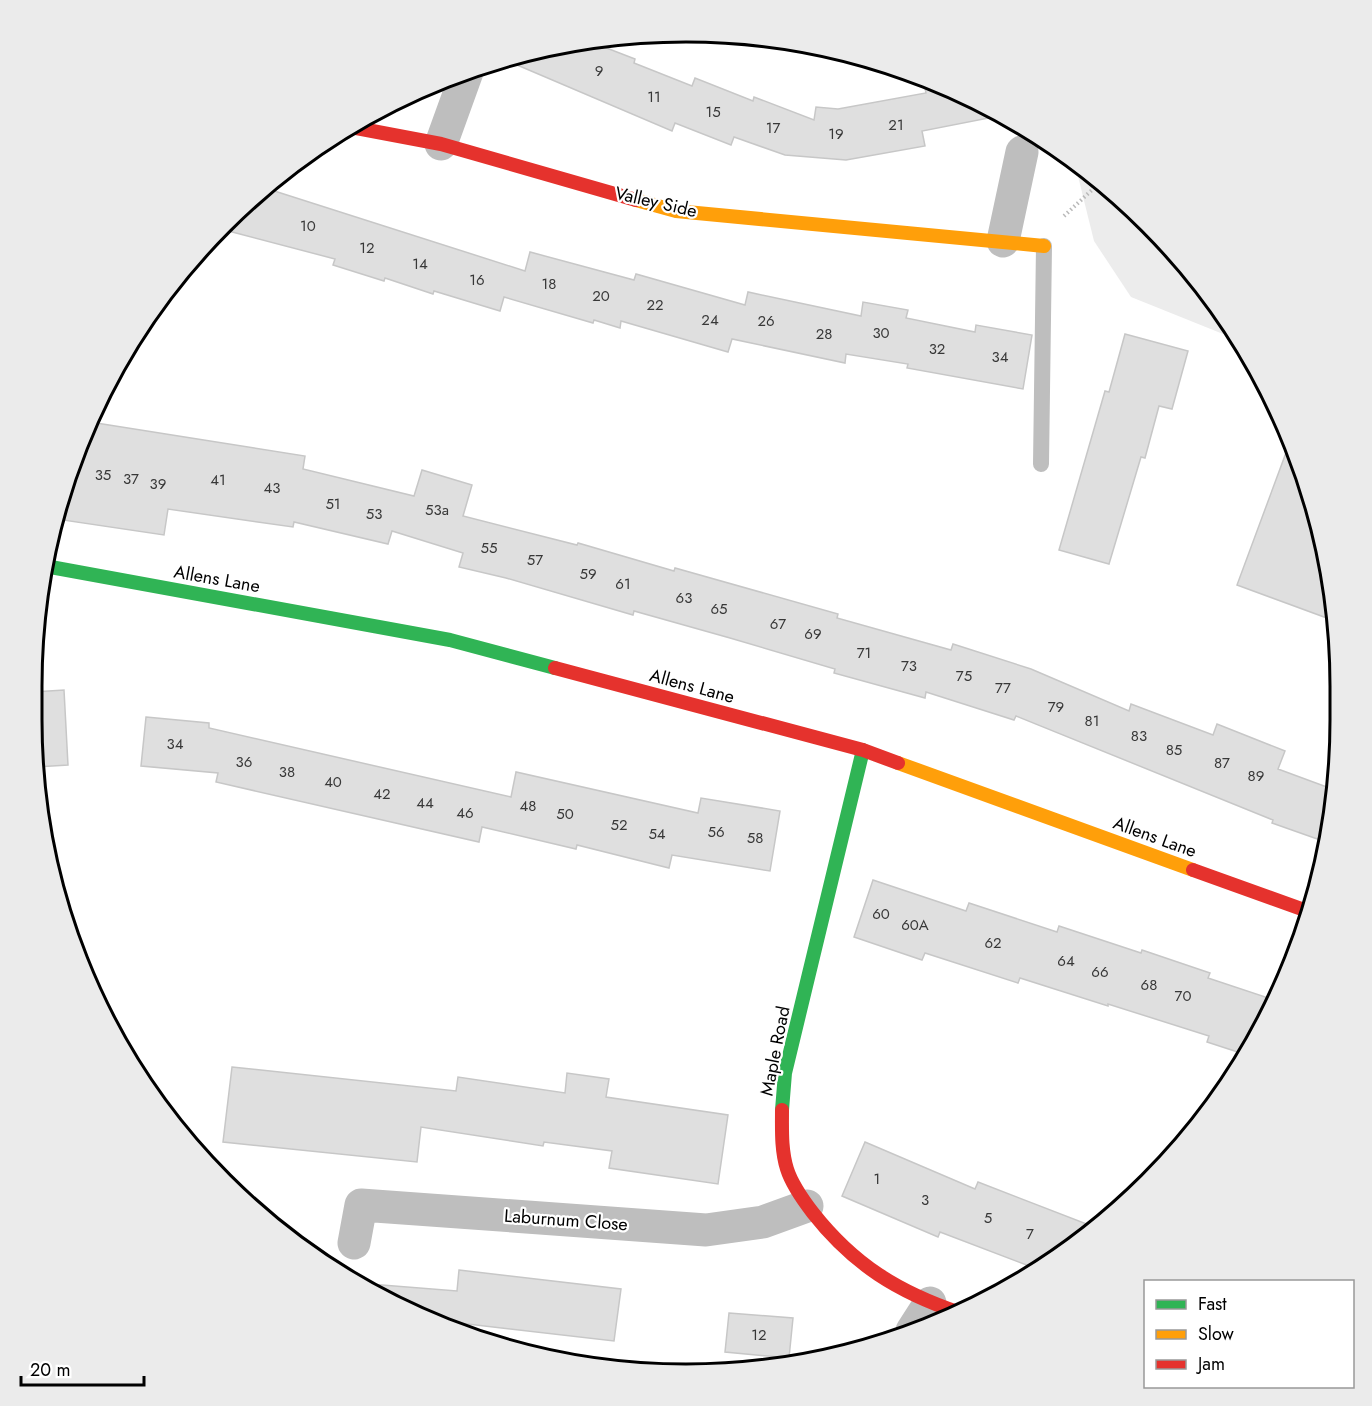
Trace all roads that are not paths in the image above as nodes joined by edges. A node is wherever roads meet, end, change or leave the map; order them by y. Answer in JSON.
{"nodes":[{"id":1,"x":463,"y":82,"type":"edge"},
{"id":2,"x":362,"y":129,"type":"edge"},
{"id":3,"x":441,"y":144,"type":"junction"},
{"id":4,"x":1022,"y":152,"type":"dead end"},
{"id":5,"x":1003,"y":241,"type":"junction"},
{"id":6,"x":1044,"y":246,"type":"joint"},
{"id":7,"x":1041,"y":464,"type":"dead end"},
{"id":8,"x":53,"y":567,"type":"edge"},
{"id":9,"x":863,"y":750,"type":"junction"},
{"id":10,"x":1301,"y":909,"type":"edge"},
{"id":11,"x":807,"y":1206,"type":"junction"},
{"id":12,"x":354,"y":1244,"type":"dead end"},
{"id":13,"x":945,"y":1308,"type":"edge"}],
"edges":[{"from":1,"to":3,"type":"street"},
{"from":2,"to":3,"type":"street","name":"Valley Side"},
{"from":3,"to":5,"type":"street","name":"Valley Side"},
{"from":4,"to":5,"type":"street"},
{"from":5,"to":6,"type":"street","name":"Valley Side"},
{"from":6,"to":7,"type":"lane"},
{"from":8,"to":9,"type":"street","name":"Allens Lane"},
{"from":9,"to":10,"type":"street","name":"Allens Lane"},
{"from":9,"to":11,"type":"street","name":"Maple Road"},
{"from":11,"to":12,"type":"street","name":"Laburnum Close"},
{"from":11,"to":13,"type":"street","name":"Maple Road"}]}
